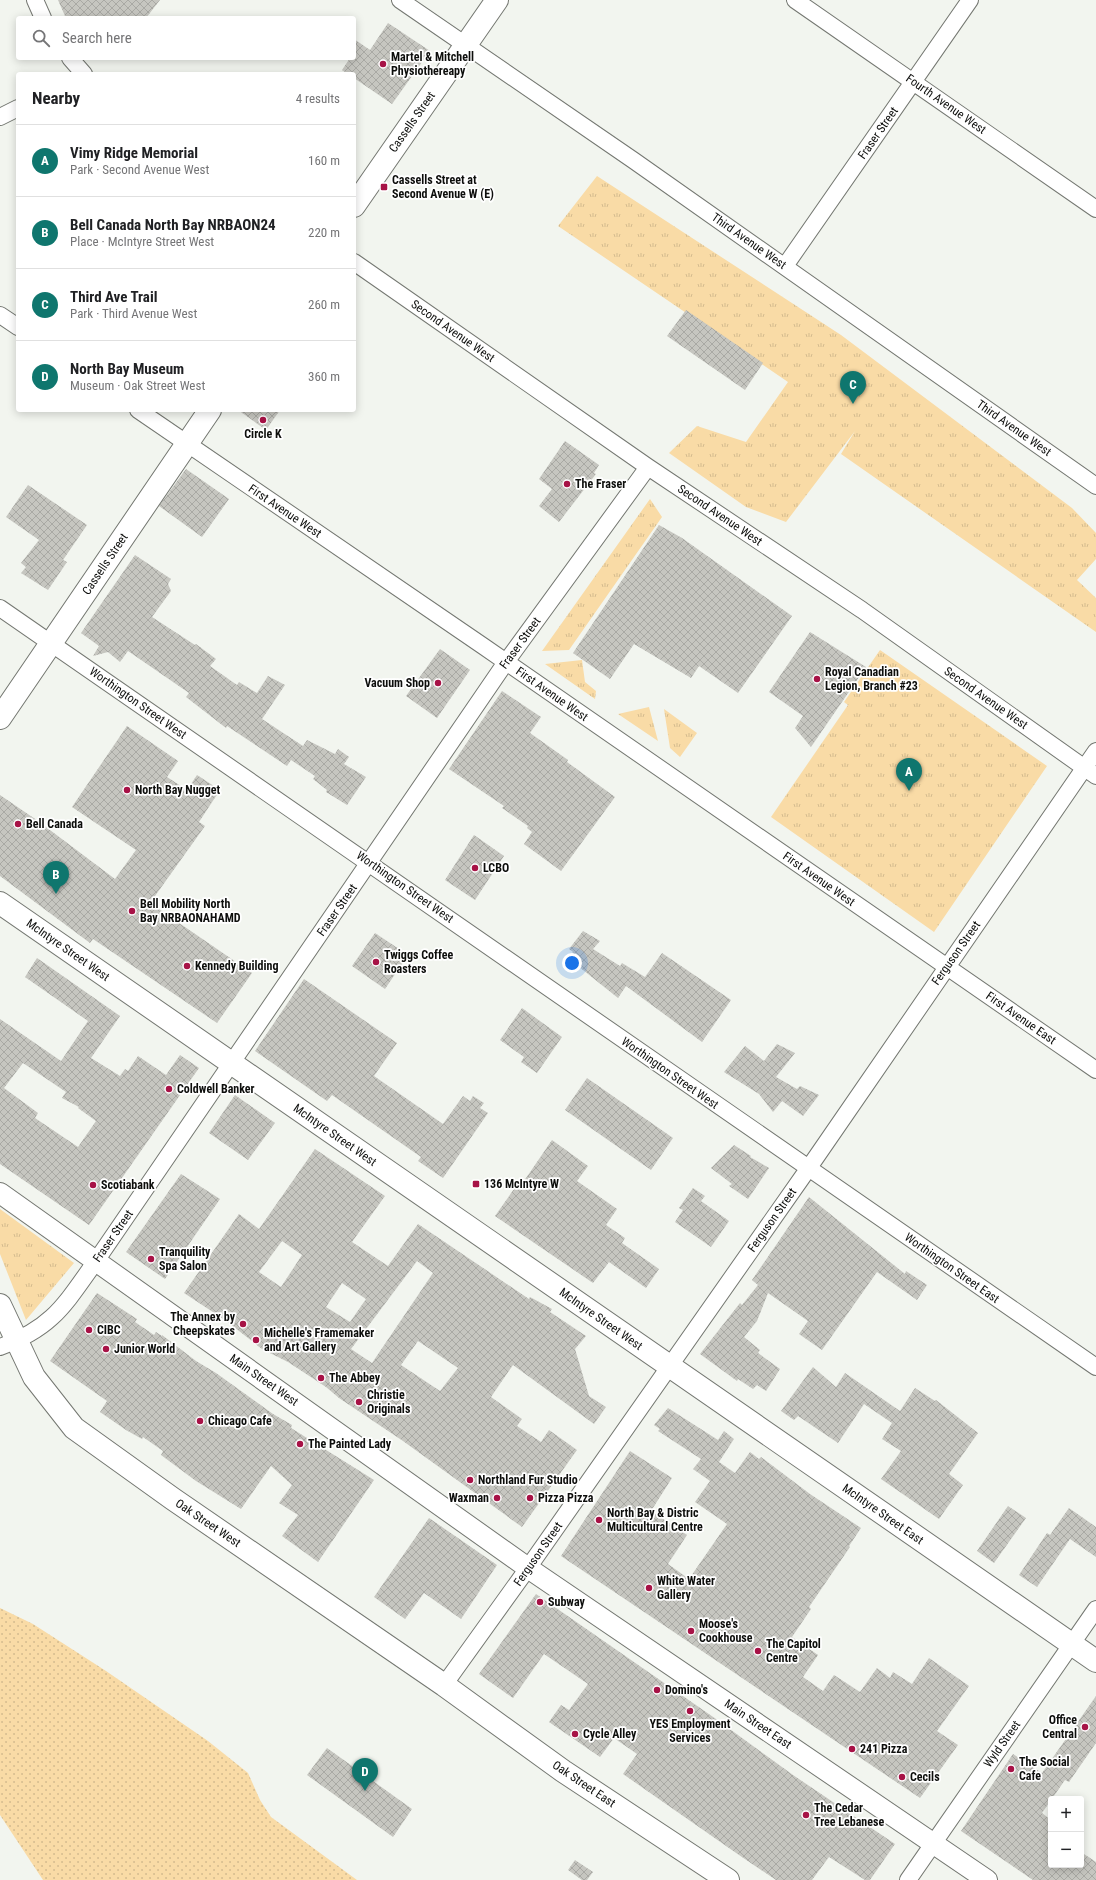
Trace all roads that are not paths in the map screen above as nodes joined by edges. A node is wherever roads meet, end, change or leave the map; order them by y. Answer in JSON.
{"nodes":[{"id":1,"x":35,"y":0,"type":"edge"},
{"id":2,"x":400,"y":0,"type":"edge"},
{"id":3,"x":497,"y":0,"type":"edge"},
{"id":4,"x":796,"y":0,"type":"edge"},
{"id":5,"x":970,"y":0,"type":"edge"},
{"id":6,"x":42,"y":16,"type":"edge"},
{"id":7,"x":465,"y":46,"type":"junction"},
{"id":8,"x":72,"y":60,"type":"edge"},
{"id":9,"x":82,"y":72,"type":"edge"},
{"id":10,"x":914,"y":81,"type":"junction"},
{"id":11,"x":16,"y":109,"type":"edge"},
{"id":12,"x":0,"y":117,"type":"edge"},
{"id":13,"x":356,"y":203,"type":"edge"},
{"id":14,"x":1096,"y":208,"type":"edge"},
{"id":15,"x":356,"y":263,"type":"edge"},
{"id":16,"x":785,"y":266,"type":"junction"},
{"id":17,"x":0,"y":314,"type":"edge"},
{"id":18,"x":16,"y":326,"type":"edge"},
{"id":19,"x":141,"y":412,"type":"edge"},
{"id":20,"x":209,"y":412,"type":"edge"},
{"id":21,"x":186,"y":444,"type":"junction"},
{"id":22,"x":648,"y":467,"type":"junction"},
{"id":23,"x":1096,"y":486,"type":"edge"},
{"id":24,"x":0,"y":608,"type":"edge"},
{"id":25,"x":51,"y":644,"type":"junction"},
{"id":26,"x":506,"y":662,"type":"junction"},
{"id":27,"x":0,"y":718,"type":"edge"},
{"id":28,"x":1096,"y":751,"type":"edge"},
{"id":29,"x":1090,"y":772,"type":"edge"},
{"id":30,"x":370,"y":863,"type":"junction"},
{"id":31,"x":0,"y":903,"type":"edge"},
{"id":32,"x":946,"y":966,"type":"junction"},
{"id":33,"x":231,"y":1063,"type":"junction"},
{"id":34,"x":1096,"y":1070,"type":"edge"},
{"id":35,"x":808,"y":1169,"type":"junction"},
{"id":36,"x":0,"y":1193,"type":"edge"},
{"id":37,"x":96,"y":1260,"type":"junction"},
{"id":38,"x":0,"y":1305,"type":"edge"},
{"id":39,"x":8,"y":1345,"type":"edge"},
{"id":40,"x":669,"y":1366,"type":"junction"},
{"id":41,"x":1096,"y":1367,"type":"edge"},
{"id":42,"x":528,"y":1568,"type":"junction"},
{"id":43,"x":1096,"y":1609,"type":"edge"},
{"id":44,"x":1071,"y":1644,"type":"junction"},
{"id":45,"x":1096,"y":1661,"type":"edge"},
{"id":46,"x":444,"y":1685,"type":"junction"},
{"id":47,"x":934,"y":1843,"type":"junction"},
{"id":48,"x":728,"y":1880,"type":"edge"},
{"id":49,"x":908,"y":1880,"type":"edge"},
{"id":50,"x":987,"y":1880,"type":"edge"}],
"edges":[{"from":1,"to":6,"type":"street"},
{"from":2,"to":7,"type":"street","name":"Third Avenue West"},
{"from":3,"to":7,"type":"main road","name":"Cassells Street"},
{"from":4,"to":10,"type":"street","name":"Fourth Avenue West"},
{"from":5,"to":10,"type":"street","name":"Fraser Street"},
{"from":7,"to":13,"type":"main road","name":"Cassells Street"},
{"from":7,"to":16,"type":"street","name":"Third Avenue West"},
{"from":8,"to":9,"type":"street"},
{"from":10,"to":14,"type":"street","name":"Fourth Avenue West"},
{"from":10,"to":16,"type":"street","name":"Fraser Street"},
{"from":11,"to":12,"type":"street"},
{"from":15,"to":22,"type":"street","name":"Second Avenue West"},
{"from":16,"to":23,"type":"street","name":"Third Avenue West"},
{"from":17,"to":18,"type":"street"},
{"from":19,"to":21,"type":"street","name":"First Avenue West"},
{"from":20,"to":21,"type":"main road","name":"Cassells Street"},
{"from":21,"to":25,"type":"main road","name":"Cassells Street"},
{"from":21,"to":26,"type":"street","name":"First Avenue West"},
{"from":22,"to":26,"type":"street","name":"Fraser Street"},
{"from":22,"to":29,"type":"street","name":"Second Avenue West"},
{"from":24,"to":25,"type":"street","name":"Worthington Street West"},
{"from":25,"to":27,"type":"main road","name":"Cassells Street"},
{"from":25,"to":30,"type":"street","name":"Worthington Street West"},
{"from":26,"to":30,"type":"street","name":"Fraser Street"},
{"from":26,"to":32,"type":"street","name":"First Avenue West"},
{"from":28,"to":29,"type":"street","name":"Ferguson Street"},
{"from":29,"to":32,"type":"street","name":"Ferguson Street"},
{"from":30,"to":33,"type":"street","name":"Fraser Street"},
{"from":30,"to":35,"type":"street","name":"Worthington Street West"},
{"from":31,"to":33,"type":"main road","name":"McIntyre Street West"},
{"from":32,"to":34,"type":"street","name":"First Avenue East"},
{"from":32,"to":35,"type":"street","name":"Ferguson Street"},
{"from":33,"to":37,"type":"street","name":"Fraser Street"},
{"from":33,"to":40,"type":"main road","name":"McIntyre Street West"},
{"from":35,"to":40,"type":"street","name":"Ferguson Street"},
{"from":35,"to":41,"type":"street","name":"Worthington Street East"},
{"from":36,"to":37,"type":"street","name":"Main Street West"},
{"from":37,"to":39,"type":"street","name":"Fraser Street"},
{"from":37,"to":42,"type":"street","name":"Main Street West"},
{"from":38,"to":39,"type":"main road","name":"Oak Street West"},
{"from":39,"to":46,"type":"main road","name":"Oak Street West"},
{"from":40,"to":42,"type":"street","name":"Ferguson Street"},
{"from":40,"to":44,"type":"main road","name":"McIntyre Street East"},
{"from":42,"to":46,"type":"street","name":"Ferguson Street"},
{"from":42,"to":47,"type":"street","name":"Main Street East"},
{"from":43,"to":44,"type":"street","name":"Wyld Street"},
{"from":44,"to":45,"type":"main road","name":"McIntyre Street East"},
{"from":44,"to":47,"type":"street","name":"Wyld Street"},
{"from":46,"to":48,"type":"main road","name":"Oak Street East"},
{"from":47,"to":49,"type":"street","name":"Wyld Street"},
{"from":47,"to":50,"type":"street","name":"Main Street East"}]}
